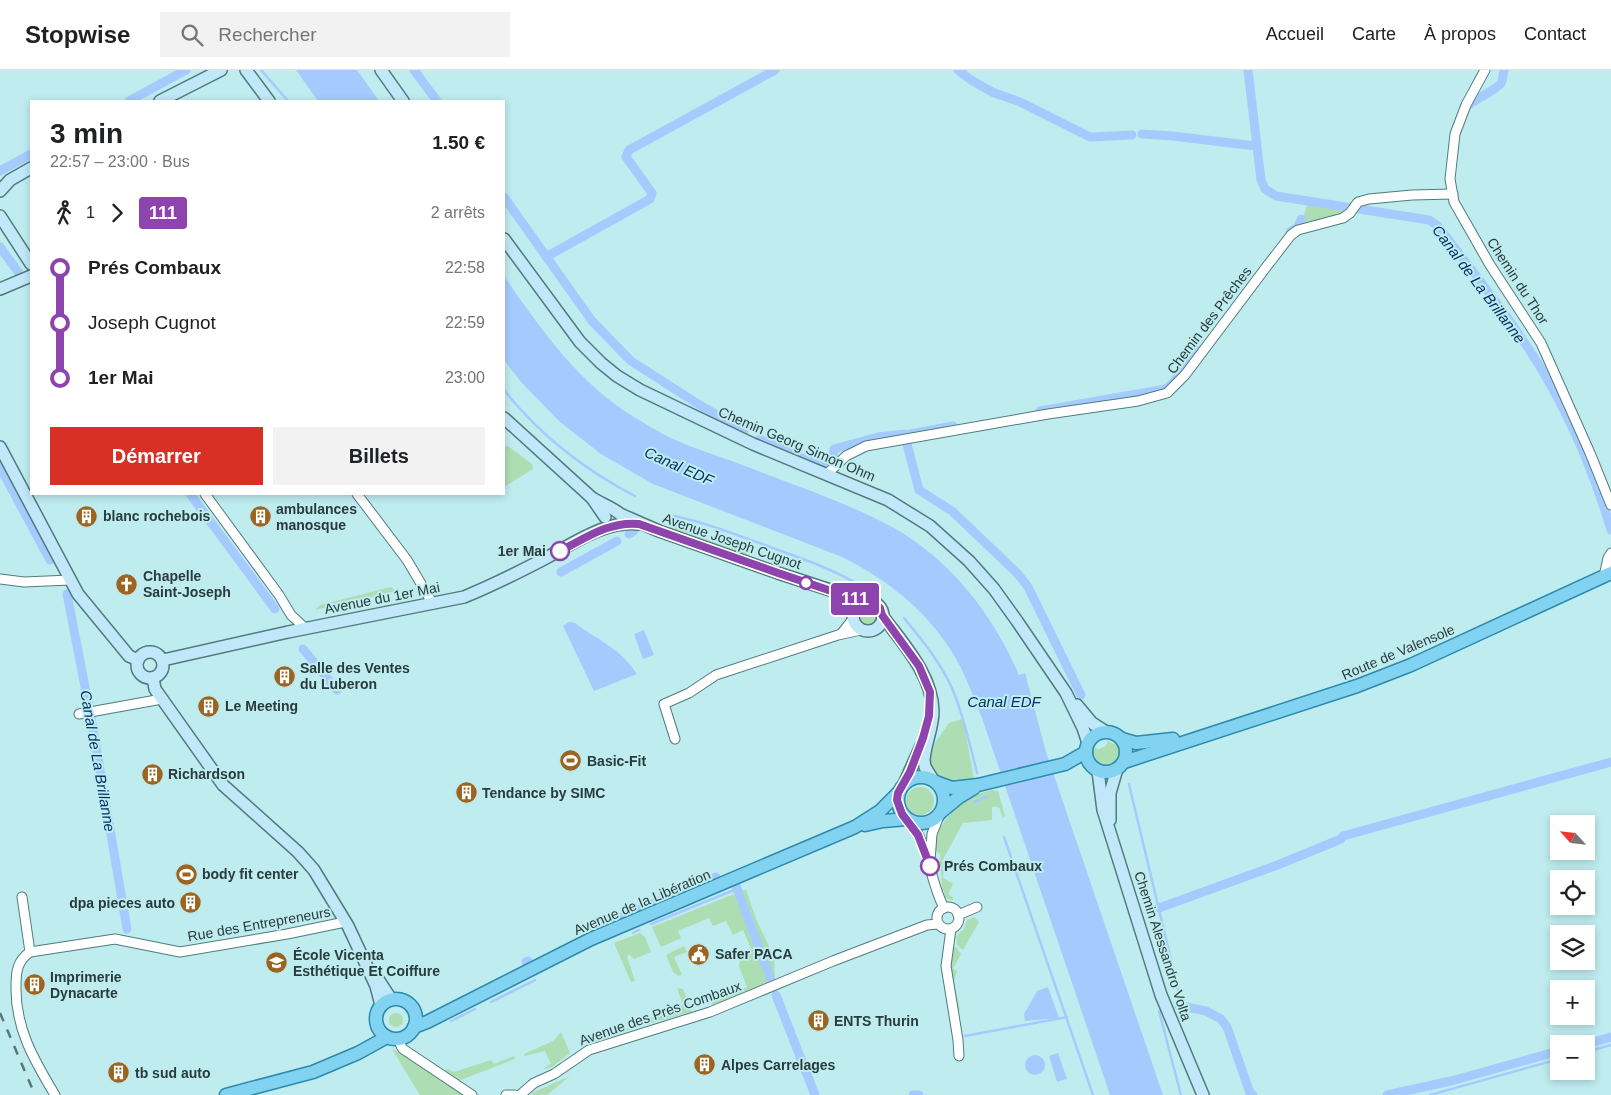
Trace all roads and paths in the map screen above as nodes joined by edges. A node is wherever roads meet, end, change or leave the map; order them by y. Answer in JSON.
{"nodes":[{"id":1,"x":221,"y":70,"type":"edge"},
{"id":2,"x":246,"y":70,"type":"edge"},
{"id":3,"x":381,"y":70,"type":"edge"},
{"id":4,"x":1484,"y":70,"type":"edge"},
{"id":5,"x":162,"y":100,"type":"edge"},
{"id":6,"x":268,"y":100,"type":"edge"},
{"id":7,"x":402,"y":100,"type":"edge"},
{"id":8,"x":30,"y":169,"type":"edge"},
{"id":9,"x":0,"y":192,"type":"edge"},
{"id":10,"x":1452,"y":194,"type":"junction"},
{"id":11,"x":0,"y":216,"type":"edge"},
{"id":12,"x":505,"y":240,"type":"edge"},
{"id":13,"x":30,"y":262,"type":"edge"},
{"id":14,"x":30,"y":276,"type":"edge"},
{"id":15,"x":0,"y":289,"type":"edge"},
{"id":16,"x":505,"y":419,"type":"edge"},
{"id":17,"x":0,"y":447,"type":"edge"},
{"id":18,"x":826,"y":475,"type":"junction"},
{"id":19,"x":206,"y":495,"type":"edge"},
{"id":20,"x":359,"y":495,"type":"edge"},
{"id":21,"x":1611,"y":505,"type":"edge"},
{"id":22,"x":612,"y":518,"type":"junction"},
{"id":23,"x":1611,"y":553,"type":"edge"},
{"id":24,"x":1608,"y":574,"type":"edge"},
{"id":25,"x":0,"y":579,"type":"edge"},
{"id":26,"x":70,"y":580,"type":"junction"},
{"id":27,"x":433,"y":604,"type":"junction"},
{"id":28,"x":857,"y":610,"type":"junction"},
{"id":29,"x":290,"y":615,"type":"junction"},
{"id":30,"x":882,"y":615,"type":"junction"},
{"id":31,"x":306,"y":629,"type":"junction"},
{"id":32,"x":876,"y":629,"type":"junction"},
{"id":33,"x":861,"y":630,"type":"junction"},
{"id":34,"x":283,"y":634,"type":"junction"},
{"id":35,"x":841,"y":634,"type":"junction"},
{"id":36,"x":907,"y":649,"type":"junction"},
{"id":37,"x":138,"y":660,"type":"junction"},
{"id":38,"x":163,"y":660,"type":"junction"},
{"id":39,"x":153,"y":678,"type":"junction"},
{"id":40,"x":1066,"y":693,"type":"junction"},
{"id":41,"x":931,"y":698,"type":"junction"},
{"id":42,"x":162,"y":699,"type":"junction"},
{"id":43,"x":86,"y":713,"type":"dead end"},
{"id":44,"x":1106,"y":732,"type":"junction"},
{"id":45,"x":1213,"y":732,"type":"junction"},
{"id":46,"x":675,"y":739,"type":"dead end"},
{"id":47,"x":1122,"y":740,"type":"junction"},
{"id":48,"x":1087,"y":747,"type":"junction"},
{"id":49,"x":1065,"y":764,"type":"junction"},
{"id":50,"x":1121,"y":765,"type":"junction"},
{"id":51,"x":1095,"y":769,"type":"junction"},
{"id":52,"x":934,"y":781,"type":"junction"},
{"id":53,"x":978,"y":786,"type":"junction"},
{"id":54,"x":901,"y":789,"type":"junction"},
{"id":55,"x":940,"y":814,"type":"junction"},
{"id":56,"x":907,"y":820,"type":"junction"},
{"id":57,"x":855,"y":827,"type":"junction"},
{"id":58,"x":1110,"y":832,"type":"junction"},
{"id":59,"x":930,"y":866,"type":"junction"},
{"id":60,"x":22,"y":897,"type":"dead end"},
{"id":61,"x":977,"y":907,"type":"dead end"},
{"id":62,"x":958,"y":915,"type":"junction"},
{"id":63,"x":940,"y":916,"type":"junction"},
{"id":64,"x":346,"y":924,"type":"junction"},
{"id":65,"x":951,"y":928,"type":"junction"},
{"id":66,"x":30,"y":952,"type":"junction"},
{"id":67,"x":386,"y":1002,"type":"junction"},
{"id":68,"x":964,"y":1013,"type":"dead end"},
{"id":69,"x":954,"y":1015,"type":"junction"},
{"id":70,"x":415,"y":1021,"type":"junction"},
{"id":71,"x":377,"y":1026,"type":"junction"},
{"id":72,"x":393,"y":1038,"type":"junction"},
{"id":73,"x":366,"y":1048,"type":"junction"},
{"id":74,"x":959,"y":1056,"type":"dead end"},
{"id":75,"x":55,"y":1095,"type":"edge"},
{"id":76,"x":226,"y":1095,"type":"edge"},
{"id":77,"x":472,"y":1095,"type":"edge"},
{"id":78,"x":506,"y":1095,"type":"edge"},
{"id":79,"x":516,"y":1095,"type":"edge"},
{"id":80,"x":520,"y":1095,"type":"edge"},
{"id":81,"x":1203,"y":1095,"type":"edge"}],
"edges":[{"from":1,"to":5,"type":"street"},
{"from":2,"to":6,"type":"street"},
{"from":3,"to":7,"type":"street"},
{"from":4,"to":10,"type":"street","name":"Chemin du Thor"},
{"from":8,"to":9,"type":"street"},
{"from":10,"to":18,"type":"street","name":"Chemin des Prêches"},
{"from":10,"to":21,"type":"street","name":"Chemin du Thor"},
{"from":11,"to":13,"type":"street"},
{"from":12,"to":18,"type":"street","name":"Chemin Georg Simon Ohm"},
{"from":14,"to":15,"type":"street"},
{"from":16,"to":22,"type":"street","name":"Avenue Joseph Cugnot"},
{"from":17,"to":26,"type":"street"},
{"from":18,"to":40,"type":"street","name":"Chemin Georg Simon Ohm"},
{"from":19,"to":29,"type":"street"},
{"from":20,"to":27,"type":"street"},
{"from":22,"to":27,"type":"street","name":"Avenue du 1er Mai"},
{"from":22,"to":28,"type":"street","name":"Avenue Joseph Cugnot"},
{"from":23,"to":24,"type":"street"},
{"from":24,"to":45,"type":"main road","name":"Route de Valensole"},
{"from":25,"to":26,"type":"street"},
{"from":26,"to":37,"type":"street"},
{"from":27,"to":31,"type":"street","name":"Avenue du 1er Mai"},
{"from":28,"to":30,"type":"street"},
{"from":28,"to":33,"type":"street"},
{"from":28,"to":35,"type":"street"},
{"from":29,"to":31,"type":"street"},
{"from":29,"to":34,"type":"street"},
{"from":30,"to":32,"type":"street"},
{"from":30,"to":36,"type":"street"},
{"from":31,"to":34,"type":"street","name":"Avenue du 1er Mai"},
{"from":32,"to":33,"type":"street"},
{"from":32,"to":36,"type":"street"},
{"from":33,"to":35,"type":"street"},
{"from":34,"to":38,"type":"street","name":"Avenue du 1er Mai"},
{"from":35,"to":46,"type":"street"},
{"from":36,"to":41,"type":"street"},
{"from":37,"to":38,"type":"street"},
{"from":37,"to":39,"type":"street"},
{"from":38,"to":39,"type":"street"},
{"from":39,"to":42,"type":"street"},
{"from":40,"to":44,"type":"street","name":"Chemin Georg Simon Ohm"},
{"from":40,"to":48,"type":"street","name":"Chemin Georg Simon Ohm"},
{"from":41,"to":52,"type":"street"},
{"from":41,"to":54,"type":"street"},
{"from":42,"to":43,"type":"street"},
{"from":42,"to":64,"type":"street"},
{"from":44,"to":47,"type":"main road"},
{"from":44,"to":48,"type":"main road"},
{"from":45,"to":47,"type":"main road","name":"Route de Valensole"},
{"from":45,"to":50,"type":"main road","name":"Route de Valensole"},
{"from":47,"to":50,"type":"main road"},
{"from":48,"to":49,"type":"main road"},
{"from":48,"to":51,"type":"main road"},
{"from":49,"to":51,"type":"main road"},
{"from":49,"to":53,"type":"main road"},
{"from":50,"to":51,"type":"main road"},
{"from":50,"to":58,"type":"street","name":"Chemin Alessandro Volta"},
{"from":51,"to":58,"type":"street","name":"Chemin Alessandro Volta"},
{"from":52,"to":53,"type":"main road"},
{"from":52,"to":54,"type":"main road"},
{"from":52,"to":55,"type":"main road"},
{"from":53,"to":55,"type":"main road"},
{"from":54,"to":56,"type":"main road"},
{"from":54,"to":57,"type":"main road","name":"Avenue de la Libération"},
{"from":55,"to":56,"type":"main road"},
{"from":55,"to":59,"type":"street"},
{"from":56,"to":57,"type":"main road","name":"Avenue de la Libération"},
{"from":56,"to":59,"type":"street"},
{"from":57,"to":70,"type":"main road","name":"Avenue de la Libération"},
{"from":58,"to":81,"type":"street","name":"Chemin Alessandro Volta"},
{"from":59,"to":63,"type":"street"},
{"from":60,"to":66,"type":"street"},
{"from":61,"to":62,"type":"street"},
{"from":62,"to":63,"type":"street"},
{"from":62,"to":65,"type":"street"},
{"from":63,"to":65,"type":"street"},
{"from":63,"to":80,"type":"street","name":"Avenue des Près Combaux"},
{"from":64,"to":66,"type":"street","name":"Rue des Entrepreneurs"},
{"from":64,"to":67,"type":"street"},
{"from":65,"to":69,"type":"street"},
{"from":66,"to":75,"type":"street"},
{"from":67,"to":70,"type":"main road"},
{"from":67,"to":71,"type":"main road"},
{"from":68,"to":69,"type":"street"},
{"from":69,"to":74,"type":"street"},
{"from":70,"to":72,"type":"main road"},
{"from":71,"to":72,"type":"main road"},
{"from":71,"to":73,"type":"main road"},
{"from":72,"to":73,"type":"main road"},
{"from":72,"to":77,"type":"street"},
{"from":73,"to":76,"type":"main road"},
{"from":78,"to":79,"type":"street"}]}
